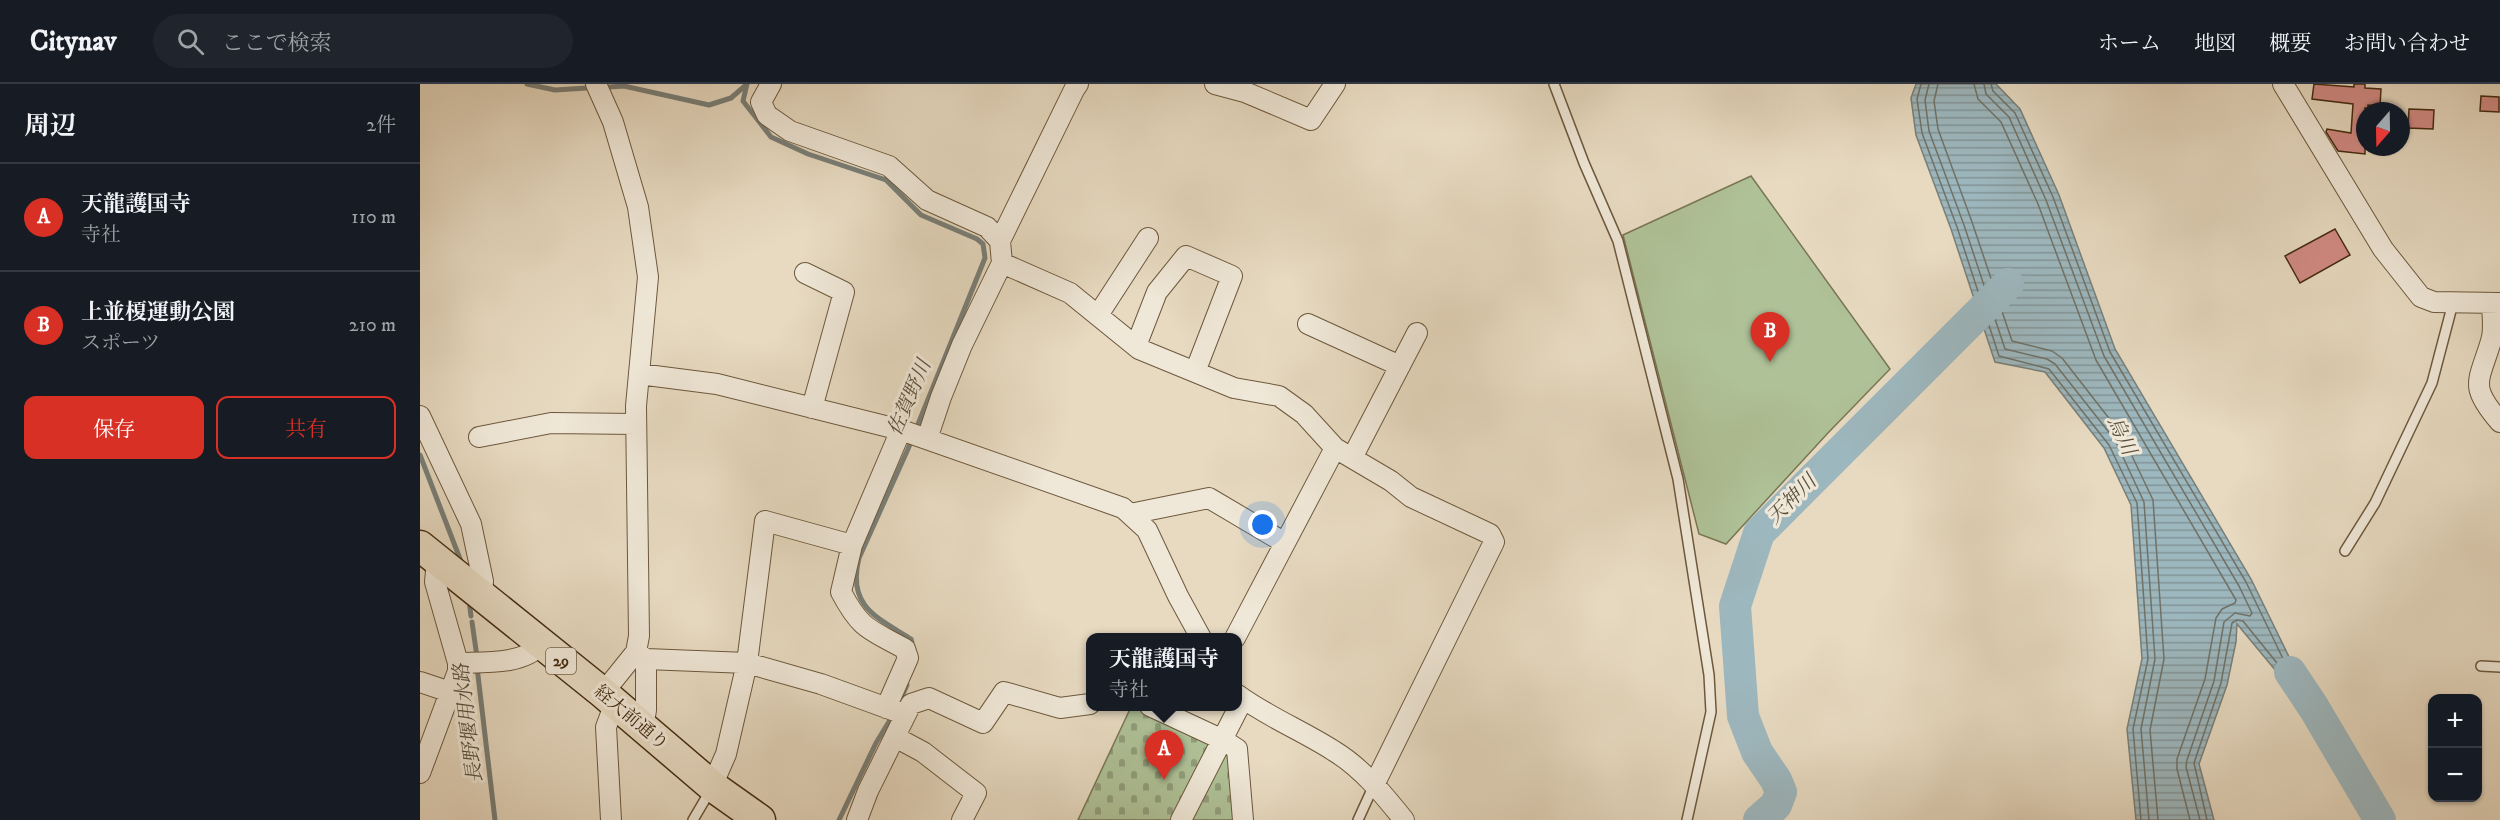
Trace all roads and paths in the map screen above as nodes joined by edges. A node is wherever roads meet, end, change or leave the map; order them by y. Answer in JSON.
{"nodes":[{"id":1,"x":596,"y":84,"type":"edge"},
{"id":2,"x":771,"y":84,"type":"edge"},
{"id":3,"x":1215,"y":84,"type":"edge"},
{"id":4,"x":1335,"y":84,"type":"edge"},
{"id":5,"x":1554,"y":84,"type":"edge"},
{"id":6,"x":2283,"y":84,"type":"edge"},
{"id":7,"x":1071,"y":86,"type":"edge"},
{"id":8,"x":1148,"y":238,"type":"dead end"},
{"id":9,"x":1000,"y":241,"type":"junction"},
{"id":10,"x":1002,"y":263,"type":"junction"},
{"id":11,"x":805,"y":273,"type":"dead end"},
{"id":12,"x":2453,"y":303,"type":"junction"},
{"id":13,"x":2496,"y":303,"type":"edge"},
{"id":14,"x":1098,"y":315,"type":"junction"},
{"id":15,"x":1308,"y":324,"type":"dead end"},
{"id":16,"x":1417,"y":333,"type":"dead end"},
{"id":17,"x":1136,"y":346,"type":"junction"},
{"id":18,"x":1400,"y":366,"type":"junction"},
{"id":19,"x":1195,"y":372,"type":"junction"},
{"id":20,"x":639,"y":374,"type":"junction"},
{"id":21,"x":812,"y":408,"type":"junction"},
{"id":22,"x":420,"y":416,"type":"edge"},
{"id":23,"x":2500,"y":422,"type":"edge"},
{"id":24,"x":636,"y":424,"type":"junction"},
{"id":25,"x":914,"y":434,"type":"junction"},
{"id":26,"x":479,"y":437,"type":"dead end"},
{"id":27,"x":1335,"y":448,"type":"junction"},
{"id":28,"x":1352,"y":458,"type":"junction"},
{"id":29,"x":1130,"y":514,"type":"junction"},
{"id":30,"x":1285,"y":543,"type":"junction"},
{"id":31,"x":852,"y":545,"type":"junction"},
{"id":32,"x":2345,"y":551,"type":"dead end"},
{"id":33,"x":434,"y":564,"type":"edge"},
{"id":34,"x":481,"y":596,"type":"junction"},
{"id":35,"x":1198,"y":633,"type":"edge"},
{"id":36,"x":1238,"y":633,"type":"edge"},
{"id":37,"x":540,"y":645,"type":"junction"},
{"id":38,"x":641,"y":656,"type":"junction"},
{"id":39,"x":471,"y":663,"type":"junction"},
{"id":40,"x":747,"y":663,"type":"junction"},
{"id":41,"x":2481,"y":666,"type":"dead end"},
{"id":42,"x":2500,"y":666,"type":"edge"},
{"id":43,"x":420,"y":682,"type":"edge"},
{"id":44,"x":450,"y":692,"type":"junction"},
{"id":45,"x":609,"y":698,"type":"junction"},
{"id":46,"x":1242,"y":698,"type":"edge"},
{"id":47,"x":1086,"y":705,"type":"edge"},
{"id":48,"x":1161,"y":711,"type":"edge"},
{"id":49,"x":1234,"y":711,"type":"edge"},
{"id":50,"x":896,"y":712,"type":"junction"},
{"id":51,"x":643,"y":728,"type":"junction"},
{"id":52,"x":895,"y":737,"type":"junction"},
{"id":53,"x":1223,"y":740,"type":"junction"},
{"id":54,"x":420,"y":773,"type":"edge"},
{"id":55,"x":1374,"y":785,"type":"junction"},
{"id":56,"x":712,"y":786,"type":"junction"},
{"id":57,"x":611,"y":820,"type":"edge"},
{"id":58,"x":693,"y":820,"type":"edge"},
{"id":59,"x":760,"y":820,"type":"edge"},
{"id":60,"x":857,"y":820,"type":"edge"},
{"id":61,"x":962,"y":820,"type":"edge"},
{"id":62,"x":1181,"y":820,"type":"edge"},
{"id":63,"x":1243,"y":820,"type":"edge"},
{"id":64,"x":1358,"y":820,"type":"edge"},
{"id":65,"x":1404,"y":820,"type":"edge"},
{"id":66,"x":1686,"y":820,"type":"edge"}],
"edges":[{"from":1,"to":20,"type":"street"},
{"from":2,"to":9,"type":"street"},
{"from":3,"to":4,"type":"street"},
{"from":5,"to":66,"type":"lane"},
{"from":6,"to":12,"type":"street"},
{"from":7,"to":9,"type":"street"},
{"from":8,"to":14,"type":"street"},
{"from":9,"to":10,"type":"street"},
{"from":10,"to":14,"type":"street"},
{"from":10,"to":25,"type":"street"},
{"from":11,"to":21,"type":"street"},
{"from":12,"to":13,"type":"street"},
{"from":12,"to":32,"type":"lane"},
{"from":13,"to":23,"type":"street"},
{"from":14,"to":17,"type":"street"},
{"from":15,"to":18,"type":"street"},
{"from":16,"to":18,"type":"street"},
{"from":17,"to":19,"type":"street"},
{"from":17,"to":19,"type":"street"},
{"from":18,"to":28,"type":"street"},
{"from":19,"to":27,"type":"street"},
{"from":20,"to":21,"type":"street"},
{"from":20,"to":24,"type":"street"},
{"from":21,"to":25,"type":"street"},
{"from":22,"to":34,"type":"street"},
{"from":24,"to":26,"type":"street"},
{"from":24,"to":38,"type":"street"},
{"from":25,"to":29,"type":"street"},
{"from":25,"to":31,"type":"street"},
{"from":27,"to":28,"type":"street"},
{"from":27,"to":30,"type":"street"},
{"from":28,"to":55,"type":"street"},
{"from":29,"to":30,"type":"street"},
{"from":29,"to":35,"type":"street"},
{"from":30,"to":36,"type":"street"},
{"from":31,"to":40,"type":"street"},
{"from":31,"to":50,"type":"street"},
{"from":33,"to":34,"type":"main road","name":"経大前通り","number":"29"},
{"from":33,"to":39,"type":"street"},
{"from":34,"to":37,"type":"main road","name":"経大前通り","number":"29"},
{"from":37,"to":39,"type":"street"},
{"from":37,"to":45,"type":"main road","name":"経大前通り","number":"29"},
{"from":38,"to":40,"type":"street"},
{"from":38,"to":45,"type":"street"},
{"from":38,"to":51,"type":"street"},
{"from":39,"to":44,"type":"street"},
{"from":40,"to":50,"type":"street"},
{"from":40,"to":56,"type":"street"},
{"from":41,"to":42,"type":"lane"},
{"from":43,"to":44,"type":"street"},
{"from":44,"to":54,"type":"street"},
{"from":45,"to":51,"type":"main road","name":"経大前通り","number":"29"},
{"from":45,"to":57,"type":"street"},
{"from":46,"to":55,"type":"street"},
{"from":47,"to":50,"type":"street"},
{"from":48,"to":53,"type":"street"},
{"from":49,"to":53,"type":"street"},
{"from":50,"to":52,"type":"street"},
{"from":51,"to":56,"type":"main road","name":"経大前通り","number":"29"},
{"from":52,"to":60,"type":"street"},
{"from":52,"to":61,"type":"street"},
{"from":53,"to":62,"type":"street"},
{"from":53,"to":63,"type":"street"},
{"from":55,"to":64,"type":"lane"},
{"from":55,"to":65,"type":"street"},
{"from":56,"to":58,"type":"lane"},
{"from":56,"to":59,"type":"main road","name":"経大前通り","number":"29"}]}
